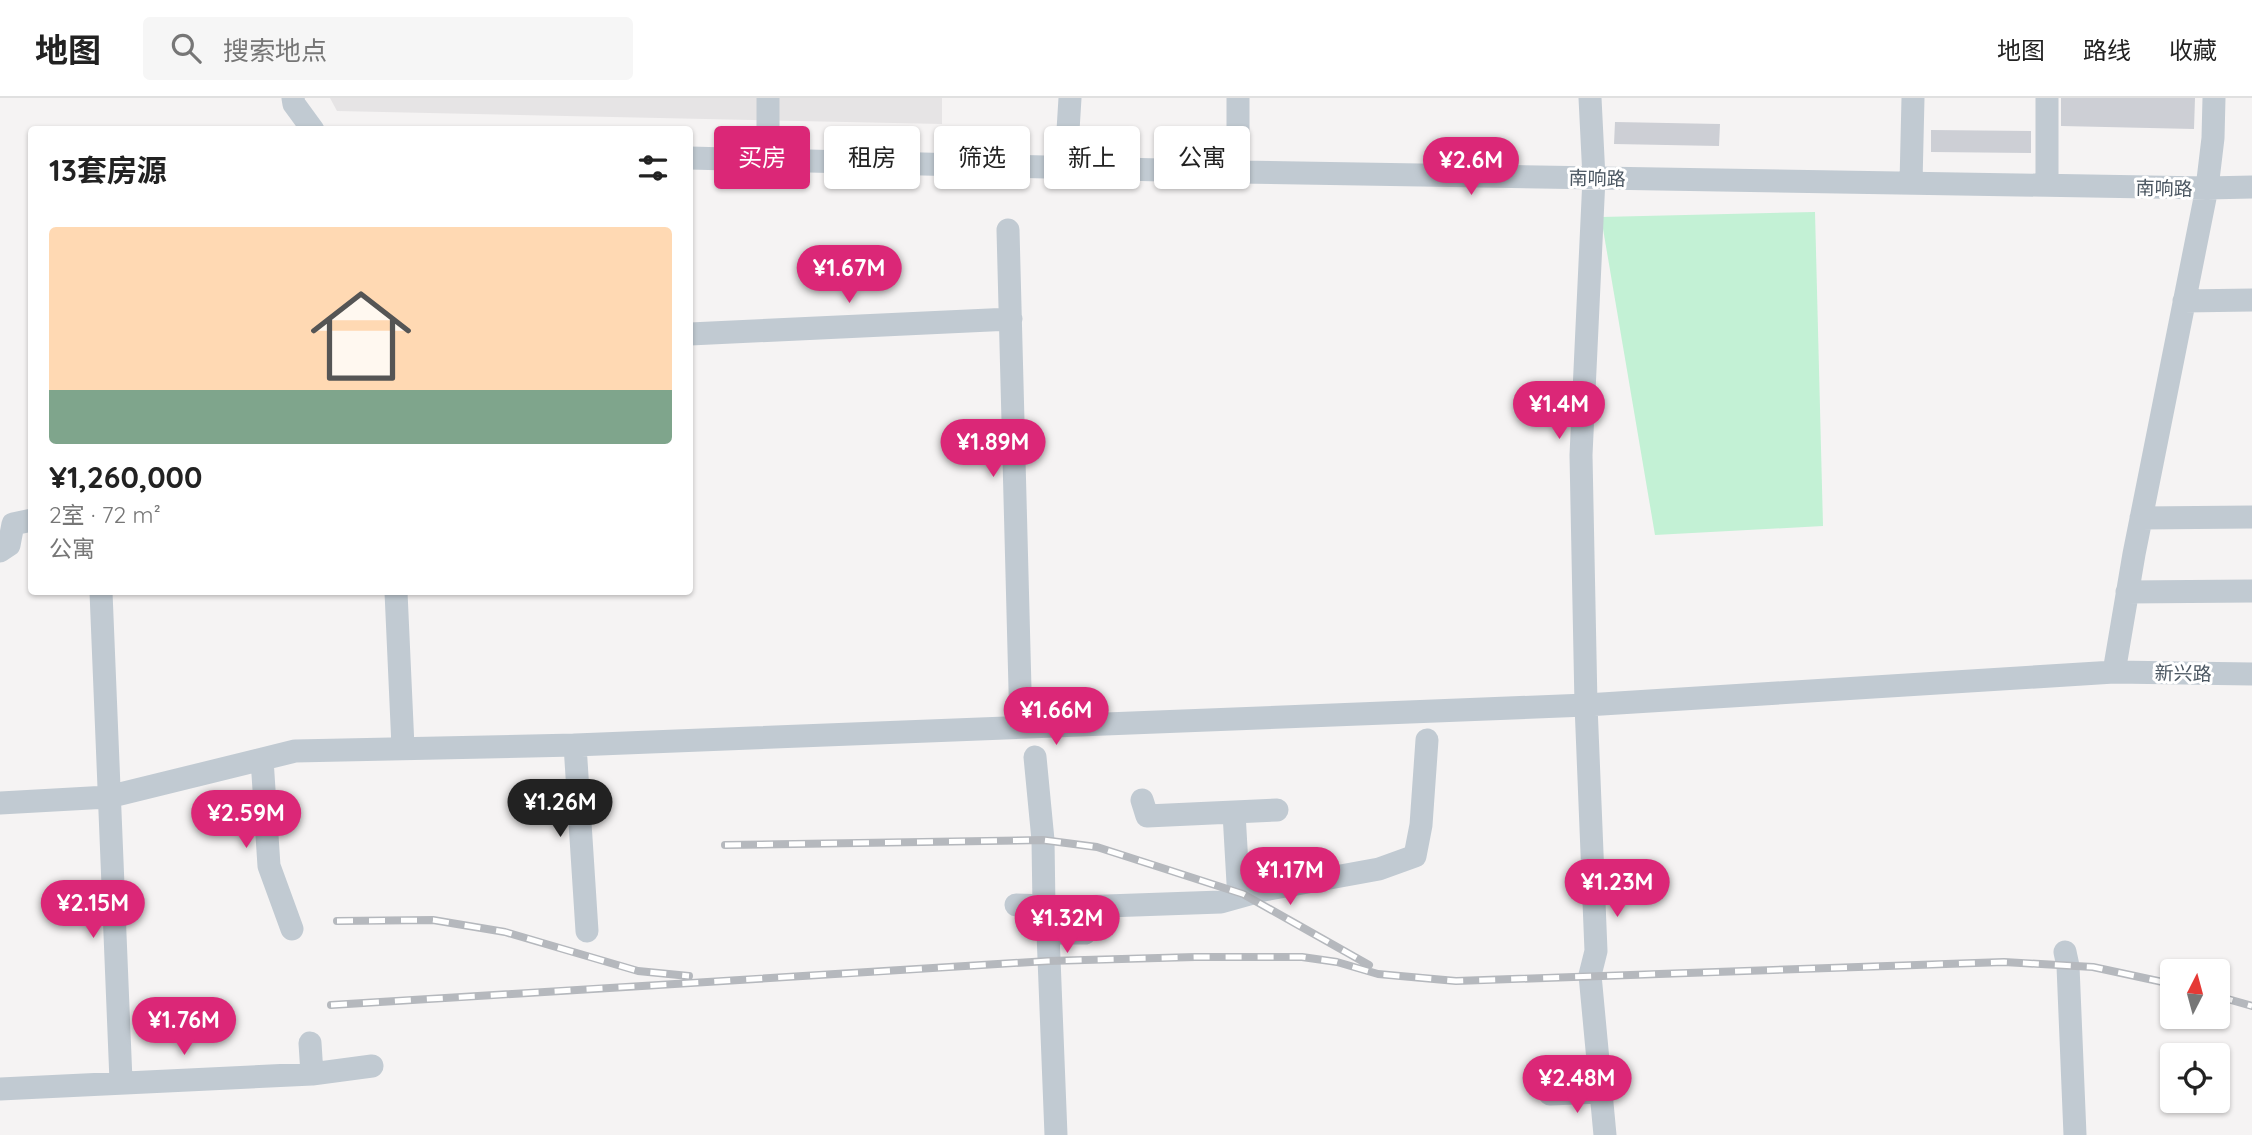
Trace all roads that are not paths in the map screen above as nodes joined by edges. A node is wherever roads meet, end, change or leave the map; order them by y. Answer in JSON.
{"nodes":[{"id":1,"x":293,"y":98,"type":"edge"},
{"id":2,"x":768,"y":98,"type":"edge"},
{"id":3,"x":1070,"y":98,"type":"edge"},
{"id":4,"x":1238,"y":98,"type":"edge"},
{"id":5,"x":1590,"y":98,"type":"edge"},
{"id":6,"x":1913,"y":98,"type":"edge"},
{"id":7,"x":2048,"y":98,"type":"edge"},
{"id":8,"x":2214,"y":98,"type":"edge"},
{"id":9,"x":310,"y":126,"type":"edge"},
{"id":10,"x":768,"y":126,"type":"edge"},
{"id":11,"x":1068,"y":126,"type":"edge"},
{"id":12,"x":1238,"y":126,"type":"edge"},
{"id":13,"x":693,"y":158,"type":"edge"},
{"id":14,"x":714,"y":159,"type":"edge"},
{"id":15,"x":810,"y":162,"type":"edge"},
{"id":16,"x":1154,"y":170,"type":"edge"},
{"id":17,"x":1250,"y":172,"type":"edge"},
{"id":18,"x":1594,"y":178,"type":"junction"},
{"id":19,"x":1911,"y":183,"type":"junction"},
{"id":20,"x":2047,"y":186,"type":"junction"},
{"id":21,"x":2252,"y":187,"type":"edge"},
{"id":22,"x":2207,"y":188,"type":"junction"},
{"id":23,"x":1009,"y":230,"type":"dead end"},
{"id":24,"x":2252,"y":300,"type":"edge"},
{"id":25,"x":2185,"y":301,"type":"junction"},
{"id":26,"x":1011,"y":319,"type":"junction"},
{"id":27,"x":693,"y":334,"type":"edge"},
{"id":28,"x":2252,"y":517,"type":"edge"},
{"id":29,"x":2141,"y":518,"type":"junction"},
{"id":30,"x":28,"y":521,"type":"edge"},
{"id":31,"x":0,"y":551,"type":"edge"},
{"id":32,"x":2252,"y":591,"type":"edge"},
{"id":33,"x":2127,"y":592,"type":"junction"},
{"id":34,"x":101,"y":595,"type":"edge"},
{"id":35,"x":396,"y":595,"type":"edge"},
{"id":36,"x":2114,"y":672,"type":"junction"},
{"id":37,"x":2252,"y":674,"type":"edge"},
{"id":38,"x":1586,"y":705,"type":"junction"},
{"id":39,"x":1021,"y":727,"type":"junction"},
{"id":40,"x":1427,"y":740,"type":"dead end"},
{"id":41,"x":575,"y":745,"type":"junction"},
{"id":42,"x":403,"y":747,"type":"junction"},
{"id":43,"x":1035,"y":757,"type":"dead end"},
{"id":44,"x":262,"y":759,"type":"junction"},
{"id":45,"x":108,"y":797,"type":"junction"},
{"id":46,"x":1142,"y":800,"type":"dead end"},
{"id":47,"x":0,"y":803,"type":"edge"},
{"id":48,"x":1277,"y":810,"type":"dead end"},
{"id":49,"x":1234,"y":813,"type":"junction"},
{"id":50,"x":1243,"y":894,"type":"junction"},
{"id":51,"x":1016,"y":905,"type":"dead end"},
{"id":52,"x":1044,"y":908,"type":"junction"},
{"id":53,"x":292,"y":929,"type":"dead end"},
{"id":54,"x":587,"y":931,"type":"dead end"},
{"id":55,"x":1048,"y":933,"type":"junction"},
{"id":56,"x":1085,"y":933,"type":"dead end"},
{"id":57,"x":2065,"y":953,"type":"dead end"},
{"id":58,"x":310,"y":1043,"type":"dead end"},
{"id":59,"x":372,"y":1066,"type":"dead end"},
{"id":60,"x":312,"y":1074,"type":"junction"},
{"id":61,"x":121,"y":1082,"type":"junction"},
{"id":62,"x":0,"y":1089,"type":"edge"},
{"id":63,"x":1602,"y":1092,"type":"junction"},
{"id":64,"x":1550,"y":1094,"type":"dead end"},
{"id":65,"x":1056,"y":1135,"type":"edge"},
{"id":66,"x":1605,"y":1135,"type":"edge"},
{"id":67,"x":2075,"y":1135,"type":"edge"}],
"edges":[{"from":1,"to":9,"type":"street"},
{"from":2,"to":10,"type":"street"},
{"from":3,"to":11,"type":"street"},
{"from":4,"to":12,"type":"street"},
{"from":5,"to":18,"type":"street"},
{"from":6,"to":19,"type":"street"},
{"from":7,"to":20,"type":"street"},
{"from":8,"to":22,"type":"street"},
{"from":13,"to":14,"type":"street","name":"南响路"},
{"from":15,"to":16,"type":"street","name":"南响路"},
{"from":17,"to":18,"type":"street","name":"南响路"},
{"from":18,"to":19,"type":"street","name":"南响路"},
{"from":18,"to":38,"type":"street"},
{"from":19,"to":20,"type":"street","name":"南响路"},
{"from":20,"to":22,"type":"street","name":"南响路"},
{"from":21,"to":22,"type":"street","name":"南响路"},
{"from":22,"to":25,"type":"street"},
{"from":23,"to":26,"type":"street"},
{"from":24,"to":25,"type":"street"},
{"from":25,"to":29,"type":"street"},
{"from":26,"to":27,"type":"street"},
{"from":26,"to":39,"type":"street"},
{"from":28,"to":29,"type":"street"},
{"from":29,"to":33,"type":"street"},
{"from":30,"to":31,"type":"street"},
{"from":32,"to":33,"type":"street"},
{"from":33,"to":36,"type":"street"},
{"from":34,"to":45,"type":"street"},
{"from":35,"to":42,"type":"street"},
{"from":36,"to":37,"type":"street","name":"新兴路"},
{"from":36,"to":38,"type":"street","name":"新兴路"},
{"from":38,"to":39,"type":"street","name":"新兴路"},
{"from":38,"to":63,"type":"street"},
{"from":39,"to":41,"type":"street","name":"新兴路"},
{"from":40,"to":50,"type":"street"},
{"from":41,"to":42,"type":"street","name":"新兴路"},
{"from":41,"to":54,"type":"street"},
{"from":42,"to":44,"type":"street","name":"新兴路"},
{"from":43,"to":52,"type":"street"},
{"from":44,"to":45,"type":"street","name":"新兴路"},
{"from":44,"to":53,"type":"street"},
{"from":45,"to":47,"type":"street","name":"新兴路"},
{"from":45,"to":61,"type":"street"},
{"from":46,"to":49,"type":"street"},
{"from":48,"to":49,"type":"street"},
{"from":49,"to":50,"type":"street"},
{"from":50,"to":52,"type":"street"},
{"from":51,"to":52,"type":"street"},
{"from":52,"to":55,"type":"street"},
{"from":55,"to":56,"type":"street"},
{"from":55,"to":65,"type":"street"},
{"from":57,"to":67,"type":"street"},
{"from":58,"to":60,"type":"street"},
{"from":59,"to":60,"type":"street"},
{"from":60,"to":61,"type":"street"},
{"from":61,"to":62,"type":"street"},
{"from":63,"to":64,"type":"street"},
{"from":63,"to":66,"type":"street"}]}
